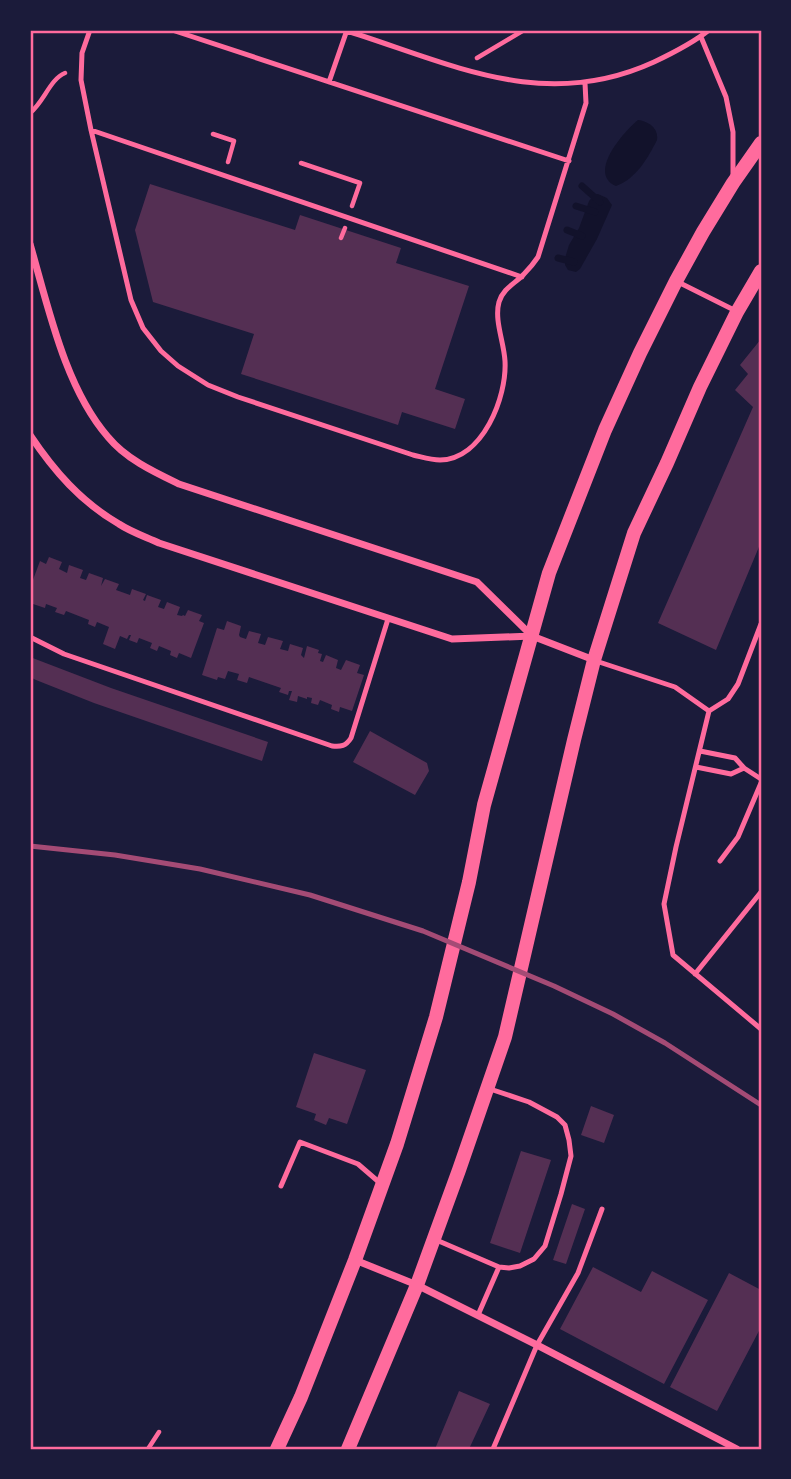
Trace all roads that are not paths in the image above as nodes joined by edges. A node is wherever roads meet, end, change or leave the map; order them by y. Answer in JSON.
{"nodes":[{"id":1,"x":90,"y":30,"type":"edge"},
{"id":2,"x":172,"y":30,"type":"edge"},
{"id":3,"x":345,"y":30,"type":"edge"},
{"id":4,"x":709,"y":30,"type":"edge"},
{"id":5,"x":701,"y":37,"type":"junction"},
{"id":6,"x":329,"y":82,"type":"junction"},
{"id":7,"x":585,"y":83,"type":"junction"},
{"id":8,"x":91,"y":130,"type":"junction"},
{"id":9,"x":761,"y":143,"type":"edge"},
{"id":10,"x":569,"y":162,"type":"junction"},
{"id":11,"x":733,"y":183,"type":"junction"},
{"id":12,"x":30,"y":244,"type":"edge"},
{"id":13,"x":761,"y":271,"type":"edge"},
{"id":14,"x":522,"y":277,"type":"junction"},
{"id":15,"x":676,"y":281,"type":"junction"},
{"id":16,"x":737,"y":312,"type":"junction"},
{"id":17,"x":30,"y":435,"type":"edge"},
{"id":18,"x":388,"y":619,"type":"junction"},
{"id":19,"x":761,"y":624,"type":"edge"},
{"id":20,"x":533,"y":636,"type":"junction"},
{"id":21,"x":30,"y":637,"type":"edge"},
{"id":22,"x":594,"y":660,"type":"junction"},
{"id":23,"x":709,"y":711,"type":"junction"},
{"id":24,"x":700,"y":751,"type":"junction"},
{"id":25,"x":696,"y":767,"type":"junction"},
{"id":26,"x":744,"y":768,"type":"junction"},
{"id":27,"x":761,"y":781,"type":"edge"},
{"id":28,"x":720,"y":861,"type":"dead end"},
{"id":29,"x":761,"y":892,"type":"edge"},
{"id":30,"x":695,"y":974,"type":"junction"},
{"id":31,"x":761,"y":1029,"type":"edge"},
{"id":32,"x":487,"y":1088,"type":"junction"},
{"id":33,"x":382,"y":1185,"type":"junction"},
{"id":34,"x":281,"y":1186,"type":"dead end"},
{"id":35,"x":602,"y":1209,"type":"dead end"},
{"id":36,"x":434,"y":1239,"type":"junction"},
{"id":37,"x":355,"y":1261,"type":"junction"},
{"id":38,"x":499,"y":1267,"type":"junction"},
{"id":39,"x":417,"y":1285,"type":"junction"},
{"id":40,"x":478,"y":1315,"type":"junction"},
{"id":41,"x":537,"y":1345,"type":"junction"},
{"id":42,"x":277,"y":1449,"type":"edge"},
{"id":43,"x":348,"y":1449,"type":"edge"},
{"id":44,"x":493,"y":1449,"type":"edge"},
{"id":45,"x":737,"y":1449,"type":"edge"}],
"edges":[{"from":1,"to":8,"type":"lane"},
{"from":2,"to":6,"type":"lane"},
{"from":3,"to":6,"type":"lane"},
{"from":3,"to":7,"type":"lane"},
{"from":4,"to":5,"type":"lane"},
{"from":5,"to":7,"type":"lane"},
{"from":5,"to":11,"type":"lane"},
{"from":6,"to":10,"type":"lane"},
{"from":7,"to":10,"type":"lane"},
{"from":8,"to":14,"type":"lane"},
{"from":8,"to":14,"type":"lane"},
{"from":9,"to":11,"type":"main road"},
{"from":10,"to":14,"type":"lane"},
{"from":11,"to":15,"type":"main road"},
{"from":12,"to":20,"type":"street"},
{"from":13,"to":16,"type":"main road"},
{"from":15,"to":16,"type":"lane"},
{"from":15,"to":20,"type":"main road"},
{"from":16,"to":22,"type":"main road"},
{"from":17,"to":18,"type":"street"},
{"from":18,"to":20,"type":"street"},
{"from":18,"to":21,"type":"lane"},
{"from":19,"to":23,"type":"lane"},
{"from":20,"to":22,"type":"street"},
{"from":20,"to":33,"type":"main road"},
{"from":22,"to":23,"type":"lane"},
{"from":22,"to":32,"type":"main road"},
{"from":23,"to":24,"type":"lane"},
{"from":24,"to":25,"type":"lane"},
{"from":24,"to":26,"type":"lane"},
{"from":25,"to":26,"type":"lane"},
{"from":25,"to":30,"type":"lane"},
{"from":26,"to":27,"type":"lane"},
{"from":27,"to":28,"type":"lane"},
{"from":29,"to":30,"type":"lane"},
{"from":30,"to":31,"type":"lane"},
{"from":32,"to":36,"type":"main road"},
{"from":32,"to":38,"type":"lane"},
{"from":33,"to":34,"type":"lane"},
{"from":33,"to":37,"type":"main road"},
{"from":35,"to":41,"type":"lane"},
{"from":36,"to":38,"type":"lane"},
{"from":36,"to":39,"type":"main road"},
{"from":37,"to":39,"type":"street"},
{"from":37,"to":42,"type":"main road"},
{"from":38,"to":40,"type":"lane"},
{"from":39,"to":40,"type":"street"},
{"from":39,"to":43,"type":"main road"},
{"from":40,"to":41,"type":"street"},
{"from":41,"to":44,"type":"lane"},
{"from":41,"to":45,"type":"street"}]}
